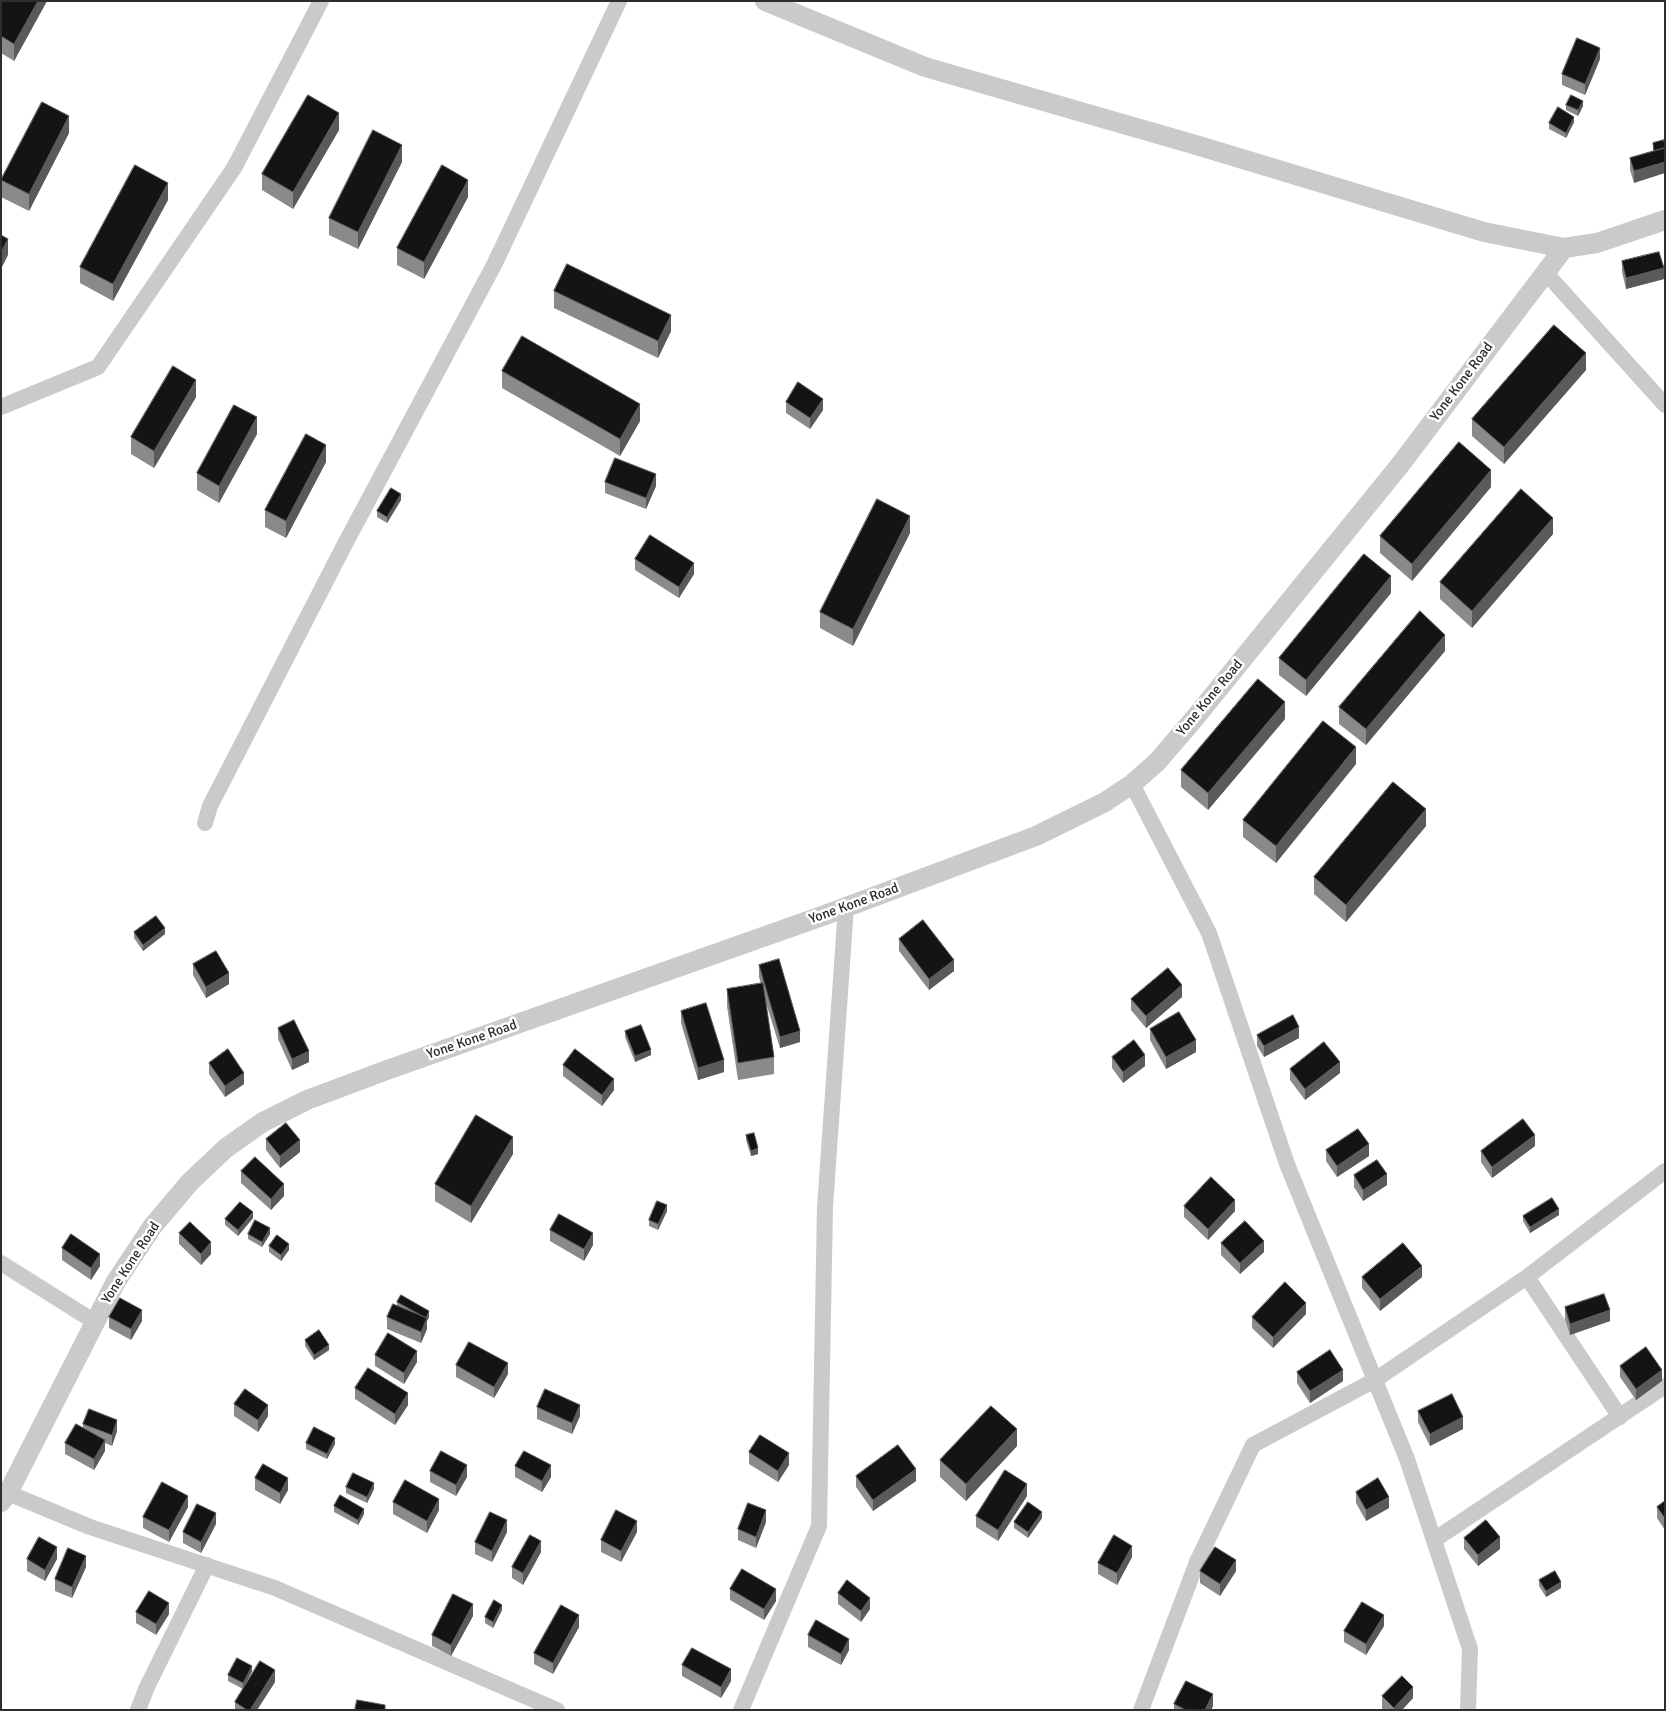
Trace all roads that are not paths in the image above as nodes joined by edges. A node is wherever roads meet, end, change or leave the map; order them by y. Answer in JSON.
{"nodes":[{"id":1,"x":321,"y":1,"type":"edge"},
{"id":2,"x":619,"y":1,"type":"edge"},
{"id":3,"x":765,"y":1,"type":"edge"},
{"id":4,"x":1665,"y":220,"type":"edge"},
{"id":5,"x":1564,"y":248,"type":"junction"},
{"id":6,"x":1546,"y":272,"type":"junction"},
{"id":7,"x":1665,"y":405,"type":"edge"},
{"id":8,"x":1,"y":407,"type":"edge"},
{"id":9,"x":1132,"y":784,"type":"junction"},
{"id":10,"x":205,"y":823,"type":"dead end"},
{"id":11,"x":846,"y":907,"type":"junction"},
{"id":12,"x":1665,"y":1171,"type":"edge"},
{"id":13,"x":1,"y":1262,"type":"edge"},
{"id":14,"x":1527,"y":1277,"type":"junction"},
{"id":15,"x":95,"y":1322,"type":"junction"},
{"id":16,"x":1375,"y":1380,"type":"junction"},
{"id":17,"x":1665,"y":1386,"type":"edge"},
{"id":18,"x":1620,"y":1417,"type":"junction"},
{"id":19,"x":5,"y":1498,"type":"edge"},
{"id":20,"x":1434,"y":1540,"type":"junction"},
{"id":21,"x":207,"y":1565,"type":"junction"},
{"id":22,"x":138,"y":1710,"type":"edge"},
{"id":23,"x":557,"y":1710,"type":"edge"},
{"id":24,"x":740,"y":1710,"type":"edge"},
{"id":25,"x":1141,"y":1710,"type":"edge"},
{"id":26,"x":1468,"y":1710,"type":"edge"}],
"edges":[{"from":1,"to":8,"type":"street"},
{"from":2,"to":10,"type":"street"},
{"from":3,"to":5,"type":"street"},
{"from":4,"to":5,"type":"street"},
{"from":5,"to":6,"type":"street","name":"Yone Kone Road"},
{"from":6,"to":7,"type":"street"},
{"from":6,"to":9,"type":"street","name":"Yone Kone Road"},
{"from":9,"to":11,"type":"street","name":"Yone Kone Road"},
{"from":9,"to":16,"type":"street"},
{"from":11,"to":15,"type":"street","name":"Yone Kone Road"},
{"from":11,"to":24,"type":"street"},
{"from":12,"to":14,"type":"street"},
{"from":13,"to":15,"type":"street"},
{"from":14,"to":16,"type":"street"},
{"from":14,"to":18,"type":"street"},
{"from":15,"to":19,"type":"street","name":"Yone Kone Road"},
{"from":16,"to":20,"type":"street"},
{"from":16,"to":25,"type":"street"},
{"from":17,"to":18,"type":"street"},
{"from":18,"to":20,"type":"street"},
{"from":19,"to":21,"type":"street"},
{"from":20,"to":26,"type":"street"},
{"from":21,"to":22,"type":"street"},
{"from":21,"to":23,"type":"street"}]}
